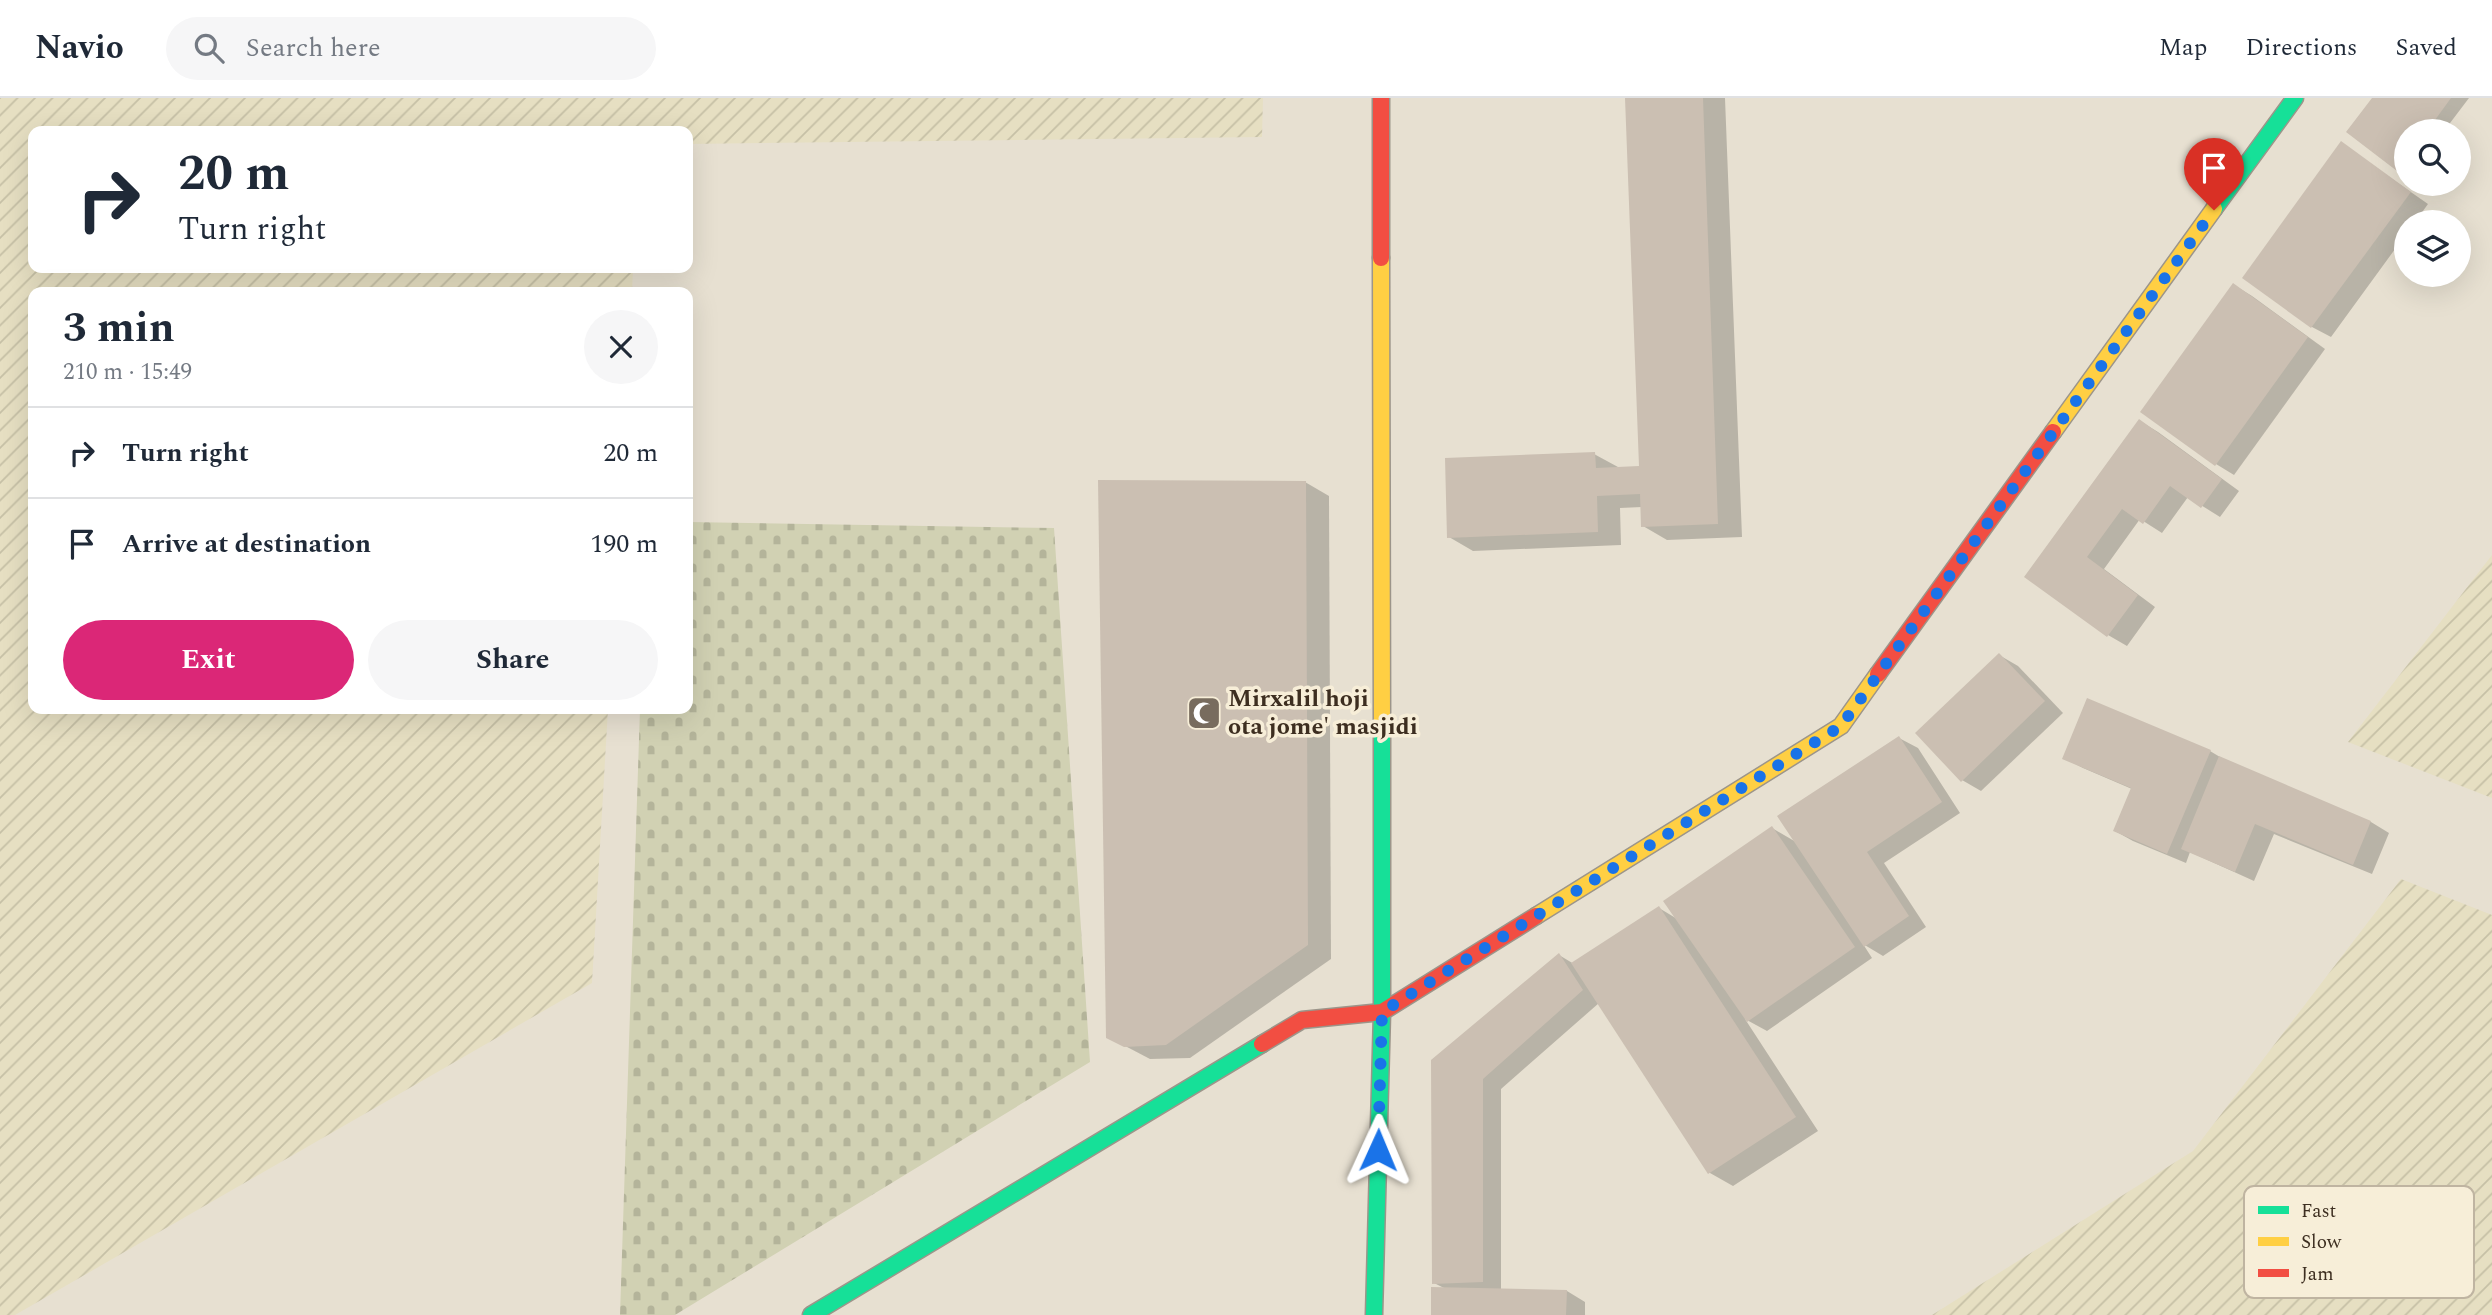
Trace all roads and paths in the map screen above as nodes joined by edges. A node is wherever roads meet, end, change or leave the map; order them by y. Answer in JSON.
{"nodes":[{"id":1,"x":1381,"y":98,"type":"edge"},
{"id":2,"x":2295,"y":98,"type":"edge"},
{"id":3,"x":1382,"y":1012,"type":"junction"},
{"id":4,"x":811,"y":1315,"type":"edge"},
{"id":5,"x":1374,"y":1315,"type":"edge"}],
"edges":[{"from":1,"to":3,"type":"street"},
{"from":2,"to":3,"type":"street"},
{"from":3,"to":4,"type":"street"},
{"from":3,"to":5,"type":"street"}]}
